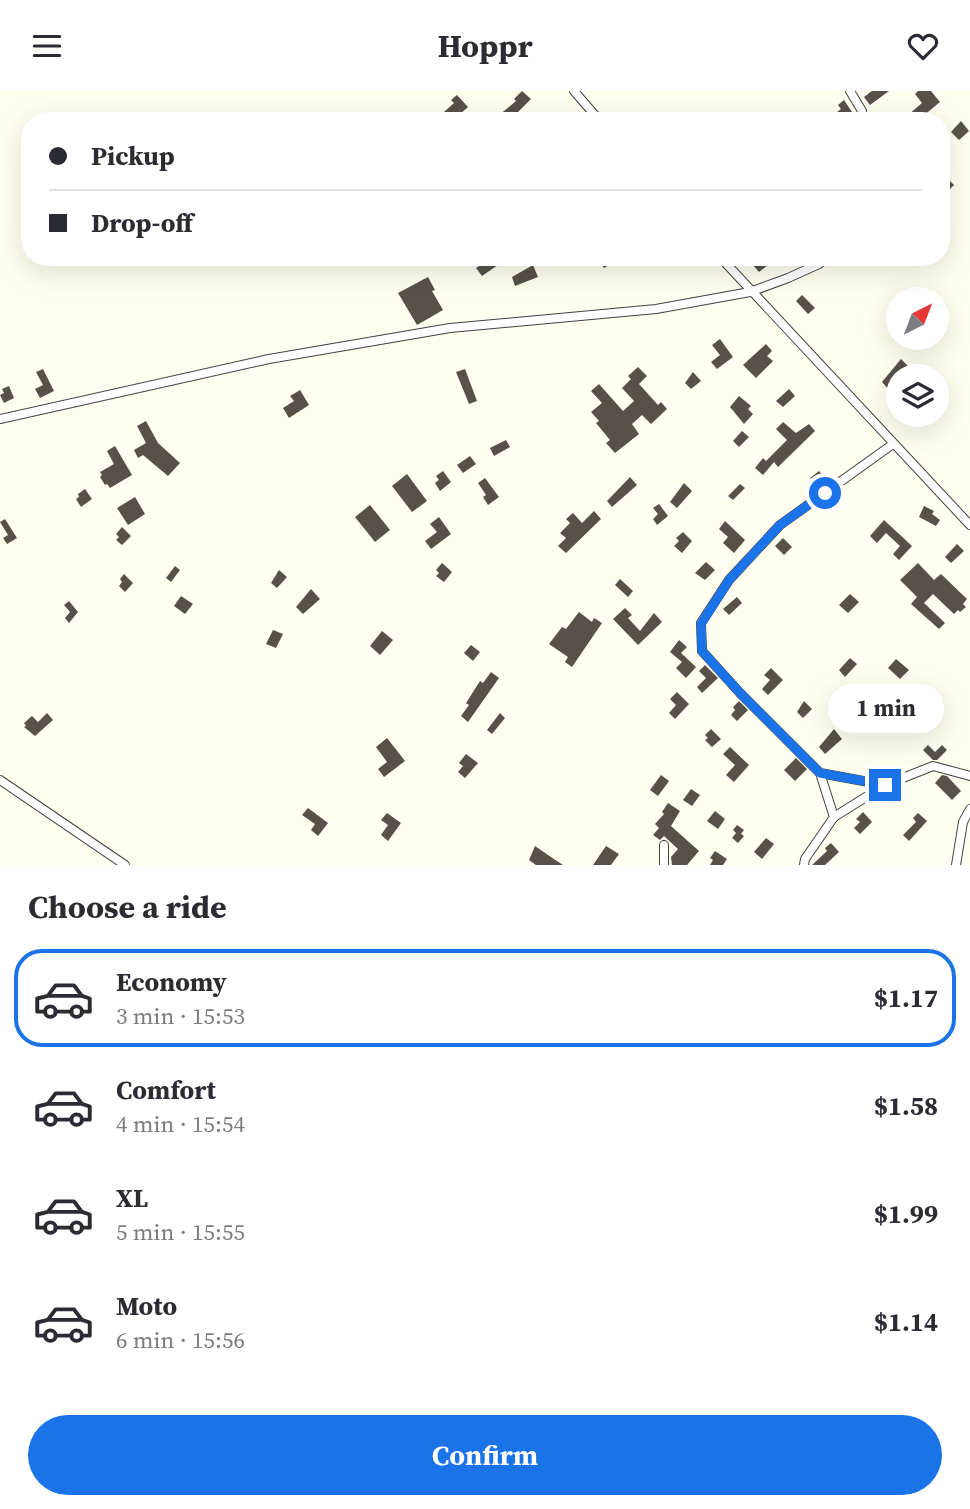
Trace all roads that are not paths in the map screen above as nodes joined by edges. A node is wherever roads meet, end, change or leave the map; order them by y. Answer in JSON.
{"nodes":[{"id":1,"x":574,"y":91,"type":"edge"},
{"id":2,"x":850,"y":91,"type":"edge"},
{"id":3,"x":592,"y":112,"type":"edge"},
{"id":4,"x":862,"y":112,"type":"edge"},
{"id":5,"x":728,"y":266,"type":"edge"},
{"id":6,"x":815,"y":266,"type":"edge"},
{"id":7,"x":750,"y":292,"type":"junction"},
{"id":8,"x":0,"y":419,"type":"edge"},
{"id":9,"x":893,"y":445,"type":"junction"},
{"id":10,"x":970,"y":525,"type":"edge"},
{"id":11,"x":820,"y":773,"type":"junction"},
{"id":12,"x":970,"y":776,"type":"edge"},
{"id":13,"x":0,"y":781,"type":"edge"},
{"id":14,"x":885,"y":785,"type":"junction"},
{"id":15,"x":970,"y":809,"type":"edge"},
{"id":16,"x":834,"y":817,"type":"junction"},
{"id":17,"x":664,"y":845,"type":"dead end"},
{"id":18,"x":125,"y":865,"type":"edge"},
{"id":19,"x":664,"y":865,"type":"edge"},
{"id":20,"x":804,"y":865,"type":"edge"},
{"id":21,"x":956,"y":865,"type":"edge"}],
"edges":[{"from":1,"to":3,"type":"street"},
{"from":2,"to":4,"type":"street"},
{"from":5,"to":7,"type":"street"},
{"from":6,"to":7,"type":"street"},
{"from":7,"to":8,"type":"street"},
{"from":7,"to":9,"type":"street"},
{"from":9,"to":10,"type":"street"},
{"from":9,"to":11,"type":"street"},
{"from":11,"to":14,"type":"street"},
{"from":11,"to":16,"type":"street"},
{"from":12,"to":14,"type":"street"},
{"from":13,"to":18,"type":"street"},
{"from":14,"to":16,"type":"street"},
{"from":15,"to":21,"type":"street"},
{"from":16,"to":20,"type":"street"},
{"from":17,"to":19,"type":"street"}]}
